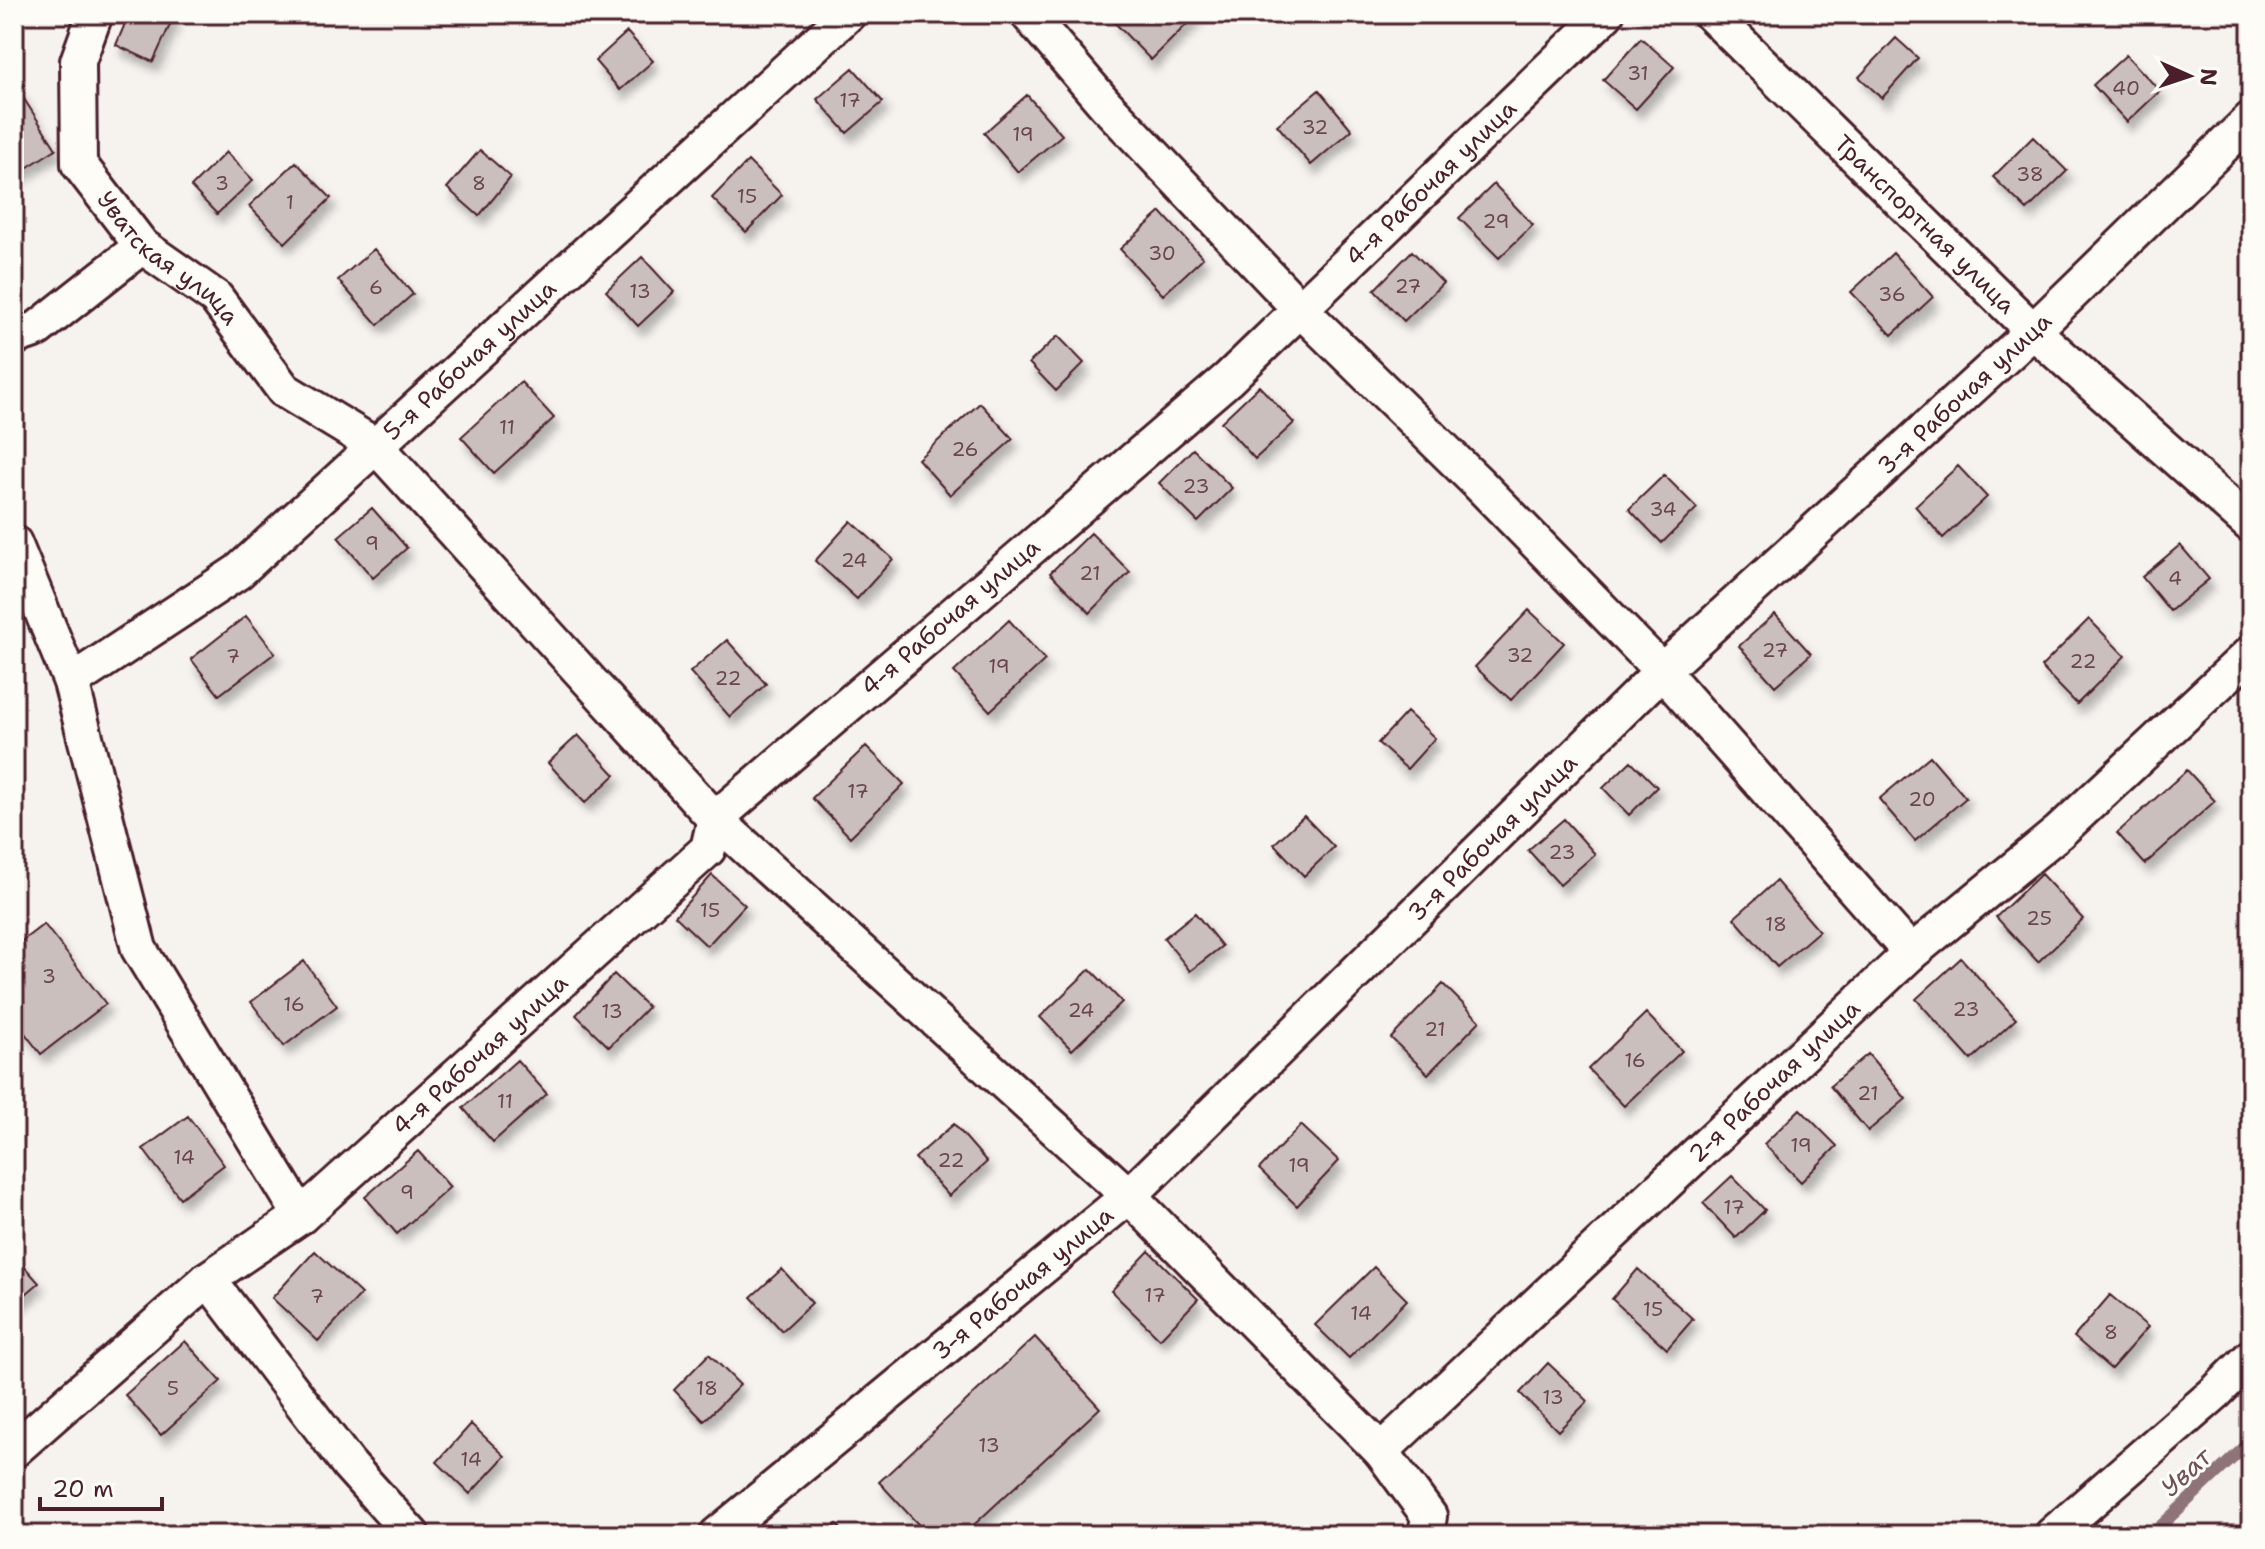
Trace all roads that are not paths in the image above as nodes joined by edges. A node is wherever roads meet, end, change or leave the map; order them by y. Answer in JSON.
{"nodes":[{"id":1,"x":95,"y":14,"type":"edge"},
{"id":2,"x":848,"y":14,"type":"edge"},
{"id":3,"x":1028,"y":14,"type":"edge"},
{"id":4,"x":1606,"y":14,"type":"edge"},
{"id":5,"x":1711,"y":14,"type":"edge"},
{"id":6,"x":2251,"y":119,"type":"edge"},
{"id":7,"x":142,"y":246,"type":"junction"},
{"id":8,"x":1300,"y":309,"type":"junction"},
{"id":9,"x":2033,"y":331,"type":"junction"},
{"id":10,"x":14,"y":337,"type":"edge"},
{"id":11,"x":376,"y":446,"type":"junction"},
{"id":12,"x":2251,"y":525,"type":"edge"},
{"id":13,"x":14,"y":543,"type":"edge"},
{"id":14,"x":2251,"y":653,"type":"edge"},
{"id":15,"x":1662,"y":671,"type":"junction"},
{"id":16,"x":71,"y":682,"type":"junction"},
{"id":17,"x":715,"y":819,"type":"junction"},
{"id":18,"x":1911,"y":953,"type":"junction"},
{"id":19,"x":1129,"y":1196,"type":"junction"},
{"id":20,"x":301,"y":1216,"type":"junction"},
{"id":21,"x":208,"y":1279,"type":"junction"},
{"id":22,"x":2251,"y":1357,"type":"edge"},
{"id":23,"x":14,"y":1450,"type":"edge"},
{"id":24,"x":1381,"y":1451,"type":"junction"},
{"id":25,"x":412,"y":1535,"type":"edge"},
{"id":26,"x":717,"y":1535,"type":"edge"},
{"id":27,"x":1426,"y":1535,"type":"edge"},
{"id":28,"x":2052,"y":1535,"type":"edge"}],
"edges":[{"from":1,"to":7,"type":"street","name":"Уватская улица"},
{"from":2,"to":11,"type":"street","name":"5-я Рабочая улица"},
{"from":3,"to":8,"type":"street"},
{"from":4,"to":8,"type":"street","name":"4-я Рабочая улица"},
{"from":5,"to":9,"type":"street","name":"Транспортная улица"},
{"from":6,"to":9,"type":"street","name":"3-я Рабочая улица"},
{"from":7,"to":10,"type":"street"},
{"from":7,"to":11,"type":"street","name":"Уватская улица"},
{"from":8,"to":15,"type":"street"},
{"from":8,"to":17,"type":"street","name":"4-я Рабочая улица"},
{"from":9,"to":12,"type":"street","name":"Транспортная улица"},
{"from":9,"to":15,"type":"street","name":"3-я Рабочая улица"},
{"from":11,"to":16,"type":"street","name":"5-я Рабочая улица"},
{"from":11,"to":17,"type":"street","name":"Уватская улица"},
{"from":13,"to":16,"type":"street"},
{"from":14,"to":18,"type":"street","name":"2-я Рабочая улица"},
{"from":15,"to":18,"type":"street"},
{"from":15,"to":19,"type":"street","name":"3-я Рабочая улица"},
{"from":16,"to":20,"type":"street"},
{"from":17,"to":19,"type":"street","name":"Уватская улица"},
{"from":17,"to":20,"type":"street","name":"4-я Рабочая улица"},
{"from":18,"to":24,"type":"street","name":"2-я Рабочая улица"},
{"from":19,"to":24,"type":"street","name":"Уватская улица"},
{"from":19,"to":26,"type":"street","name":"3-я Рабочая улица"},
{"from":20,"to":21,"type":"street","name":"4-я Рабочая улица"},
{"from":21,"to":23,"type":"street","name":"4-я Рабочая улица"},
{"from":21,"to":25,"type":"street"},
{"from":22,"to":28,"type":"street"},
{"from":24,"to":27,"type":"street"}]}
